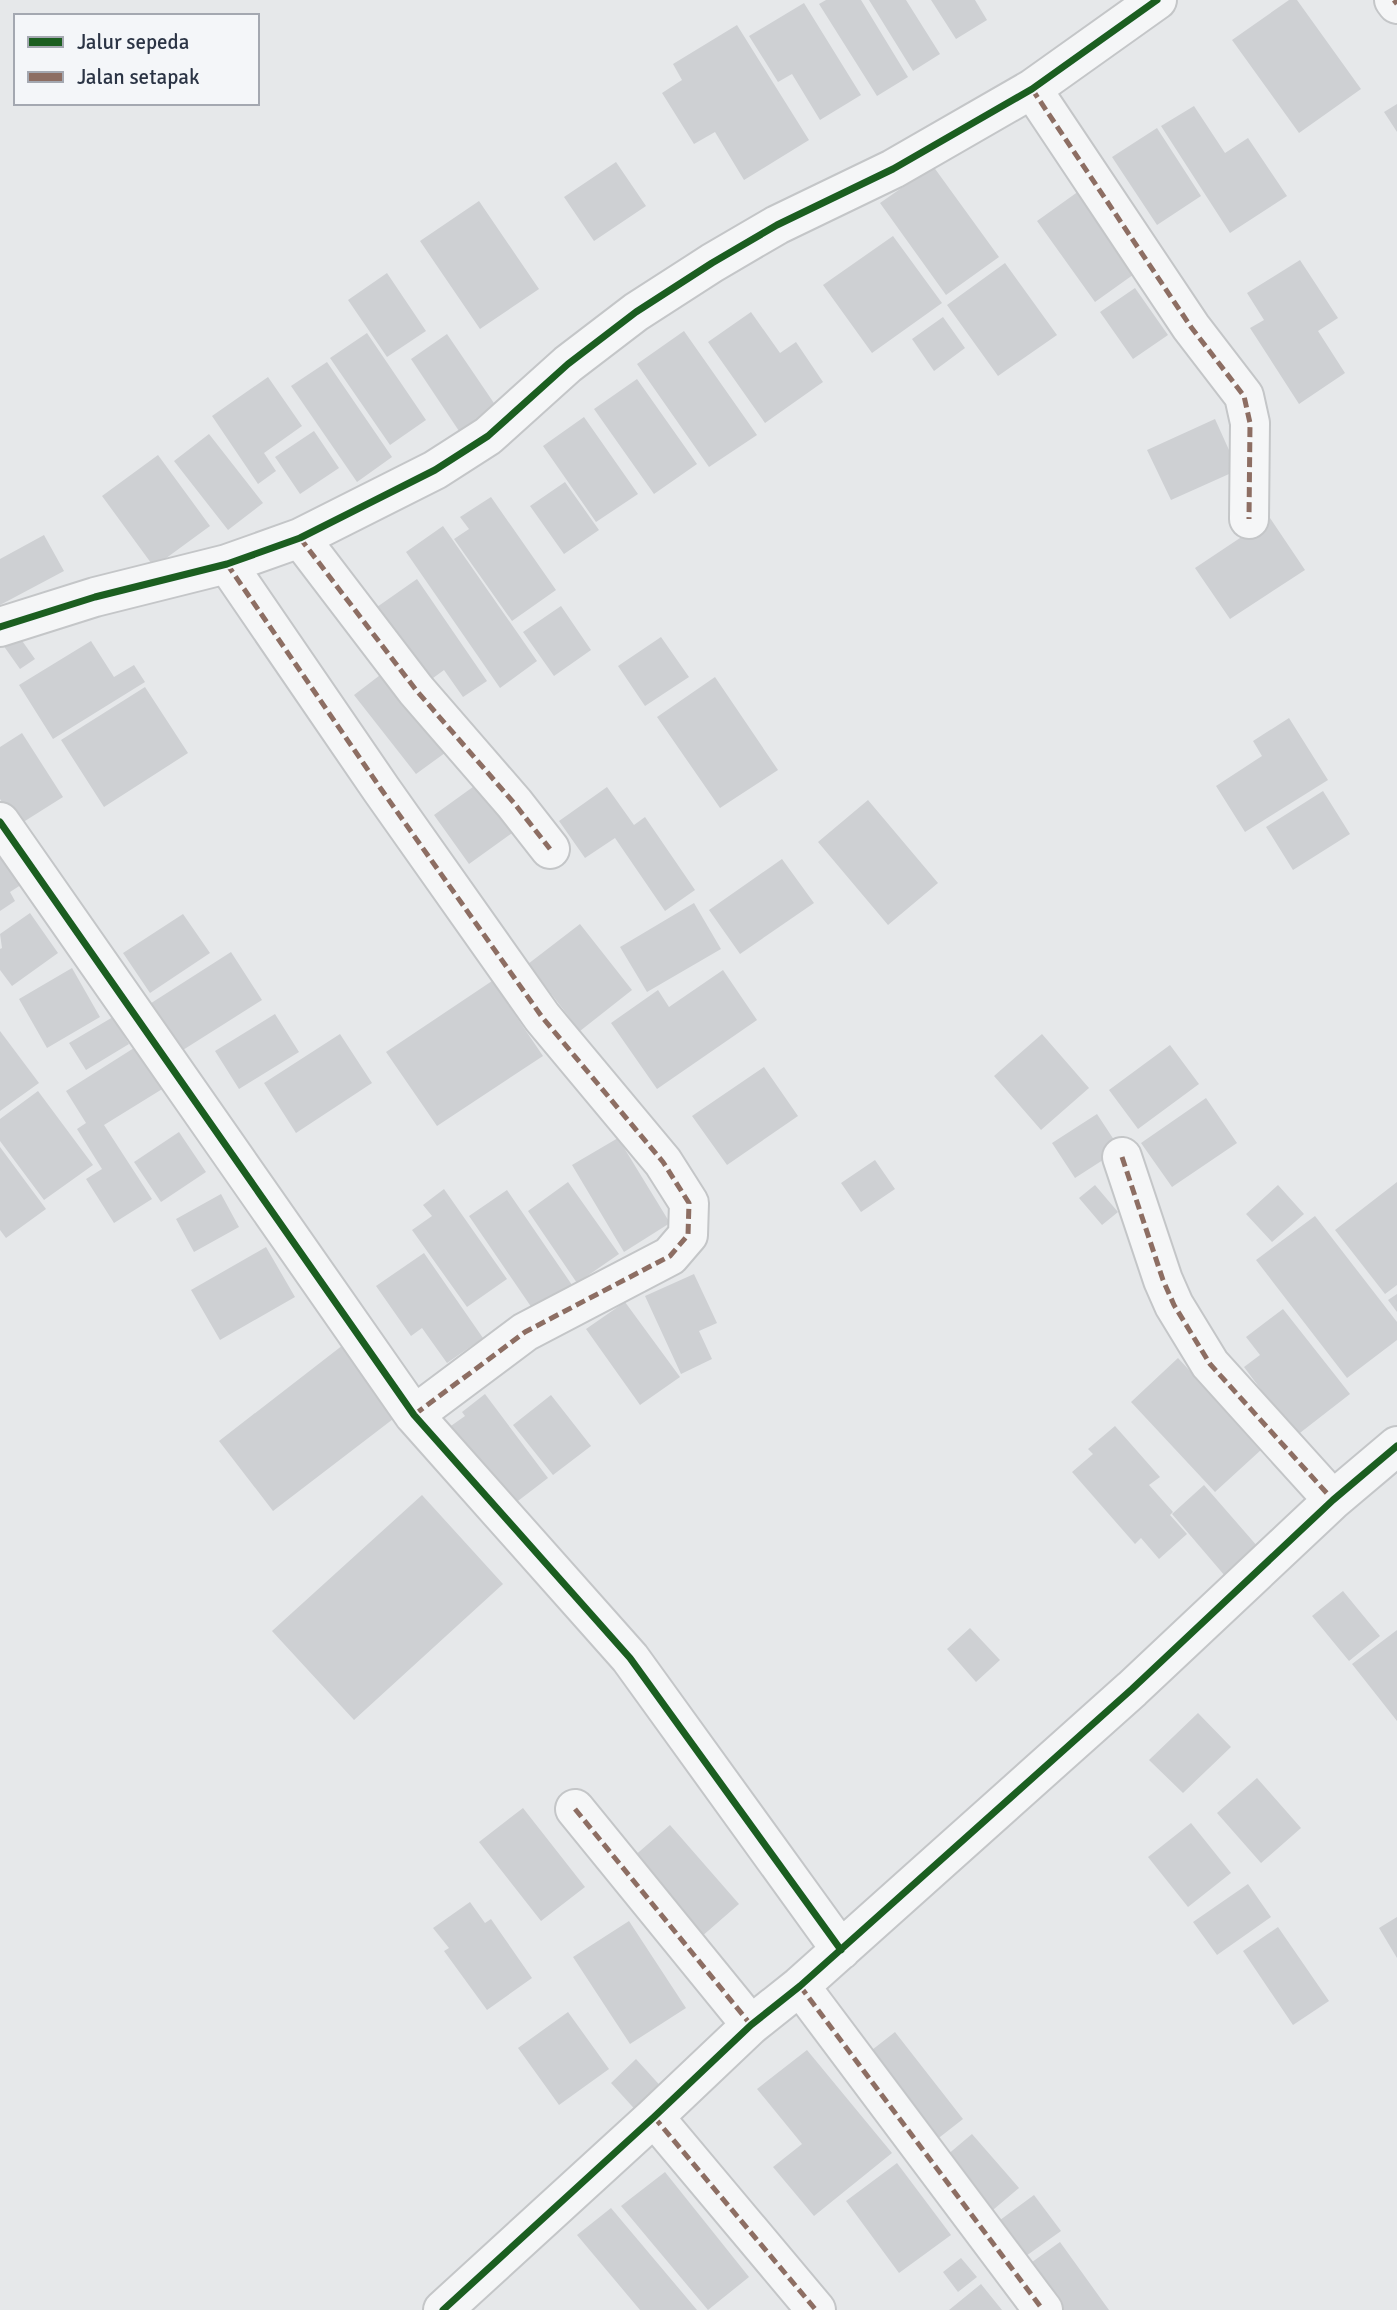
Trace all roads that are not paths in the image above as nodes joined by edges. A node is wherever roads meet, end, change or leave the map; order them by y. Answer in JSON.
{"nodes":[{"id":1,"x":1157,"y":0,"type":"edge"},
{"id":2,"x":1394,"y":0,"type":"edge"},
{"id":3,"x":1397,"y":5,"type":"edge"},
{"id":4,"x":1032,"y":89,"type":"junction"},
{"id":5,"x":1249,"y":519,"type":"dead end"},
{"id":6,"x":300,"y":538,"type":"junction"},
{"id":7,"x":227,"y":564,"type":"junction"},
{"id":8,"x":0,"y":627,"type":"edge"},
{"id":9,"x":0,"y":822,"type":"edge"},
{"id":10,"x":550,"y":849,"type":"dead end"},
{"id":11,"x":1122,"y":1157,"type":"dead end"},
{"id":12,"x":414,"y":1415,"type":"junction"},
{"id":13,"x":1397,"y":1446,"type":"edge"},
{"id":14,"x":1333,"y":1500,"type":"junction"},
{"id":15,"x":575,"y":1808,"type":"dead end"},
{"id":16,"x":841,"y":1950,"type":"junction"},
{"id":17,"x":800,"y":1986,"type":"junction"},
{"id":18,"x":751,"y":2025,"type":"junction"},
{"id":19,"x":654,"y":2117,"type":"junction"},
{"id":20,"x":443,"y":2310,"type":"edge"},
{"id":21,"x":816,"y":2310,"type":"edge"},
{"id":22,"x":1043,"y":2310,"type":"edge"}],
"edges":[{"from":1,"to":4,"type":"street"},
{"from":2,"to":3,"type":"street"},
{"from":4,"to":5,"type":"street"},
{"from":4,"to":6,"type":"street"},
{"from":6,"to":7,"type":"street"},
{"from":6,"to":10,"type":"street"},
{"from":7,"to":8,"type":"street"},
{"from":7,"to":12,"type":"street"},
{"from":9,"to":12,"type":"street"},
{"from":11,"to":14,"type":"street"},
{"from":12,"to":16,"type":"street"},
{"from":13,"to":14,"type":"street"},
{"from":14,"to":16,"type":"street"},
{"from":15,"to":18,"type":"street"},
{"from":16,"to":17,"type":"street"},
{"from":17,"to":18,"type":"street"},
{"from":17,"to":22,"type":"street"},
{"from":18,"to":19,"type":"street"},
{"from":19,"to":20,"type":"street"},
{"from":19,"to":21,"type":"street"}]}
